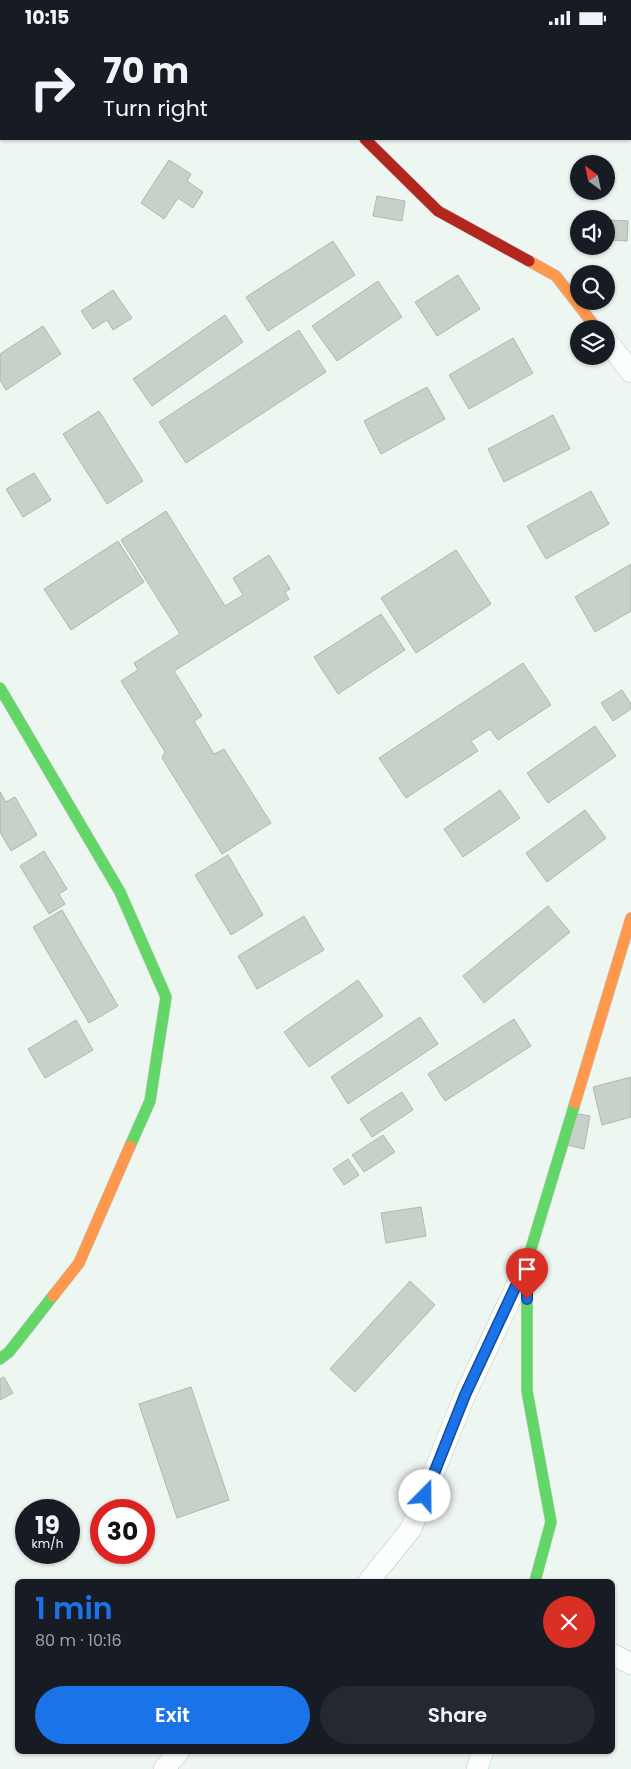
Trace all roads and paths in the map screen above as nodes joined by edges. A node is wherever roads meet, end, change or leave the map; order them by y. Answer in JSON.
{"nodes":[{"id":1,"x":367,"y":140,"type":"edge"},
{"id":2,"x":590,"y":320,"type":"edge"},
{"id":3,"x":615,"y":352,"type":"edge"},
{"id":4,"x":631,"y":372,"type":"edge"},
{"id":5,"x":0,"y":688,"type":"edge"},
{"id":6,"x":631,"y":918,"type":"edge"},
{"id":7,"x":527,"y":1262,"type":"junction"},
{"id":8,"x":0,"y":1359,"type":"edge"},
{"id":9,"x":371,"y":1579,"type":"edge"},
{"id":10,"x":536,"y":1579,"type":"edge"},
{"id":11,"x":615,"y":1656,"type":"edge"},
{"id":12,"x":631,"y":1664,"type":"edge"},
{"id":13,"x":176,"y":1754,"type":"edge"},
{"id":14,"x":483,"y":1754,"type":"edge"},
{"id":15,"x":164,"y":1769,"type":"edge"},
{"id":16,"x":477,"y":1769,"type":"edge"}],
"edges":[{"from":1,"to":2,"type":"street"},
{"from":3,"to":4,"type":"street"},
{"from":5,"to":8,"type":"street"},
{"from":6,"to":7,"type":"street"},
{"from":7,"to":9,"type":"street"},
{"from":7,"to":10,"type":"street"},
{"from":11,"to":12,"type":"street"},
{"from":13,"to":15,"type":"street"},
{"from":14,"to":16,"type":"street"}]}
